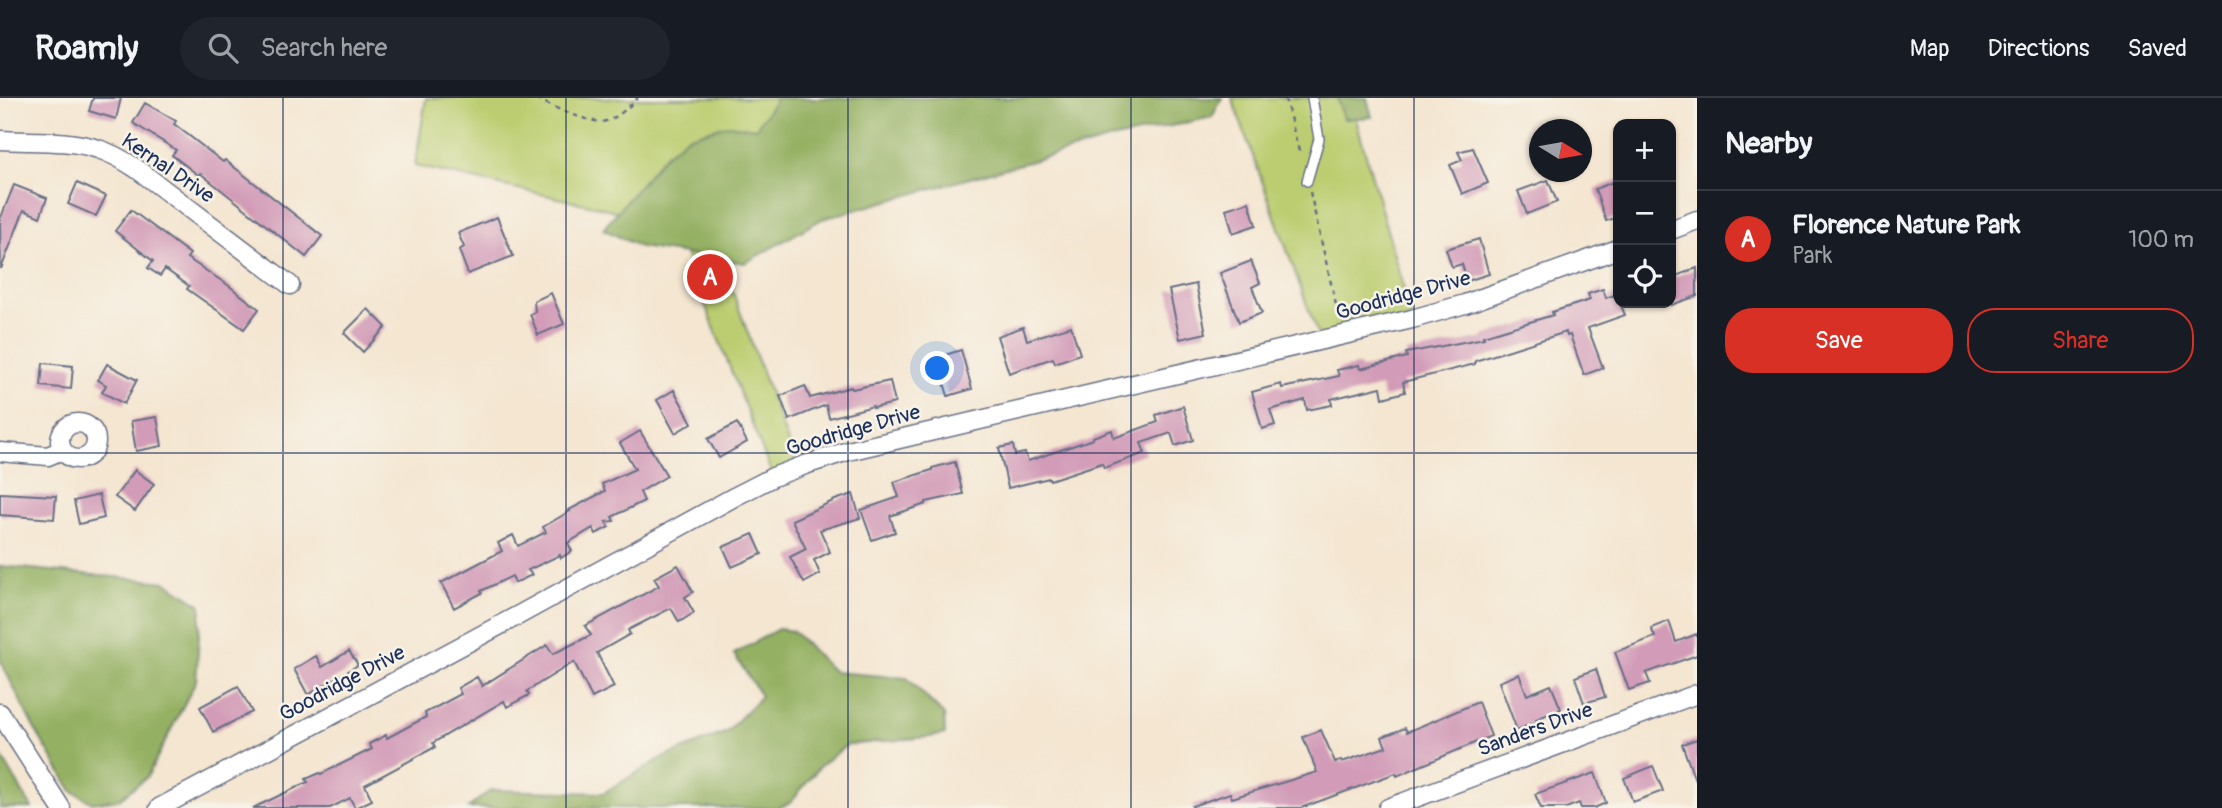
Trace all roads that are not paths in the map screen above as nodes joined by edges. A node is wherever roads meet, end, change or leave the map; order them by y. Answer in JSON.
{"nodes":[{"id":1,"x":1312,"y":98,"type":"edge"},
{"id":2,"x":0,"y":140,"type":"edge"},
{"id":3,"x":1307,"y":181,"type":"road end"},
{"id":4,"x":1697,"y":220,"type":"edge"},
{"id":5,"x":1676,"y":228,"type":"edge"},
{"id":6,"x":1613,"y":251,"type":"edge"},
{"id":7,"x":290,"y":285,"type":"dead end"},
{"id":8,"x":62,"y":450,"type":"dead end"},
{"id":9,"x":0,"y":452,"type":"edge"},
{"id":10,"x":1697,"y":694,"type":"edge"},
{"id":11,"x":0,"y":713,"type":"edge"},
{"id":12,"x":61,"y":808,"type":"edge"},
{"id":13,"x":159,"y":808,"type":"edge"},
{"id":14,"x":1388,"y":808,"type":"edge"}],
"edges":[{"from":1,"to":3,"type":"lane"},
{"from":2,"to":7,"type":"street","name":"Kernal Drive"},
{"from":4,"to":5,"type":"street"},
{"from":6,"to":13,"type":"street","name":"Goodridge Drive"},
{"from":8,"to":9,"type":"street"},
{"from":10,"to":14,"type":"street","name":"Sanders Drive"},
{"from":11,"to":12,"type":"street"}]}
